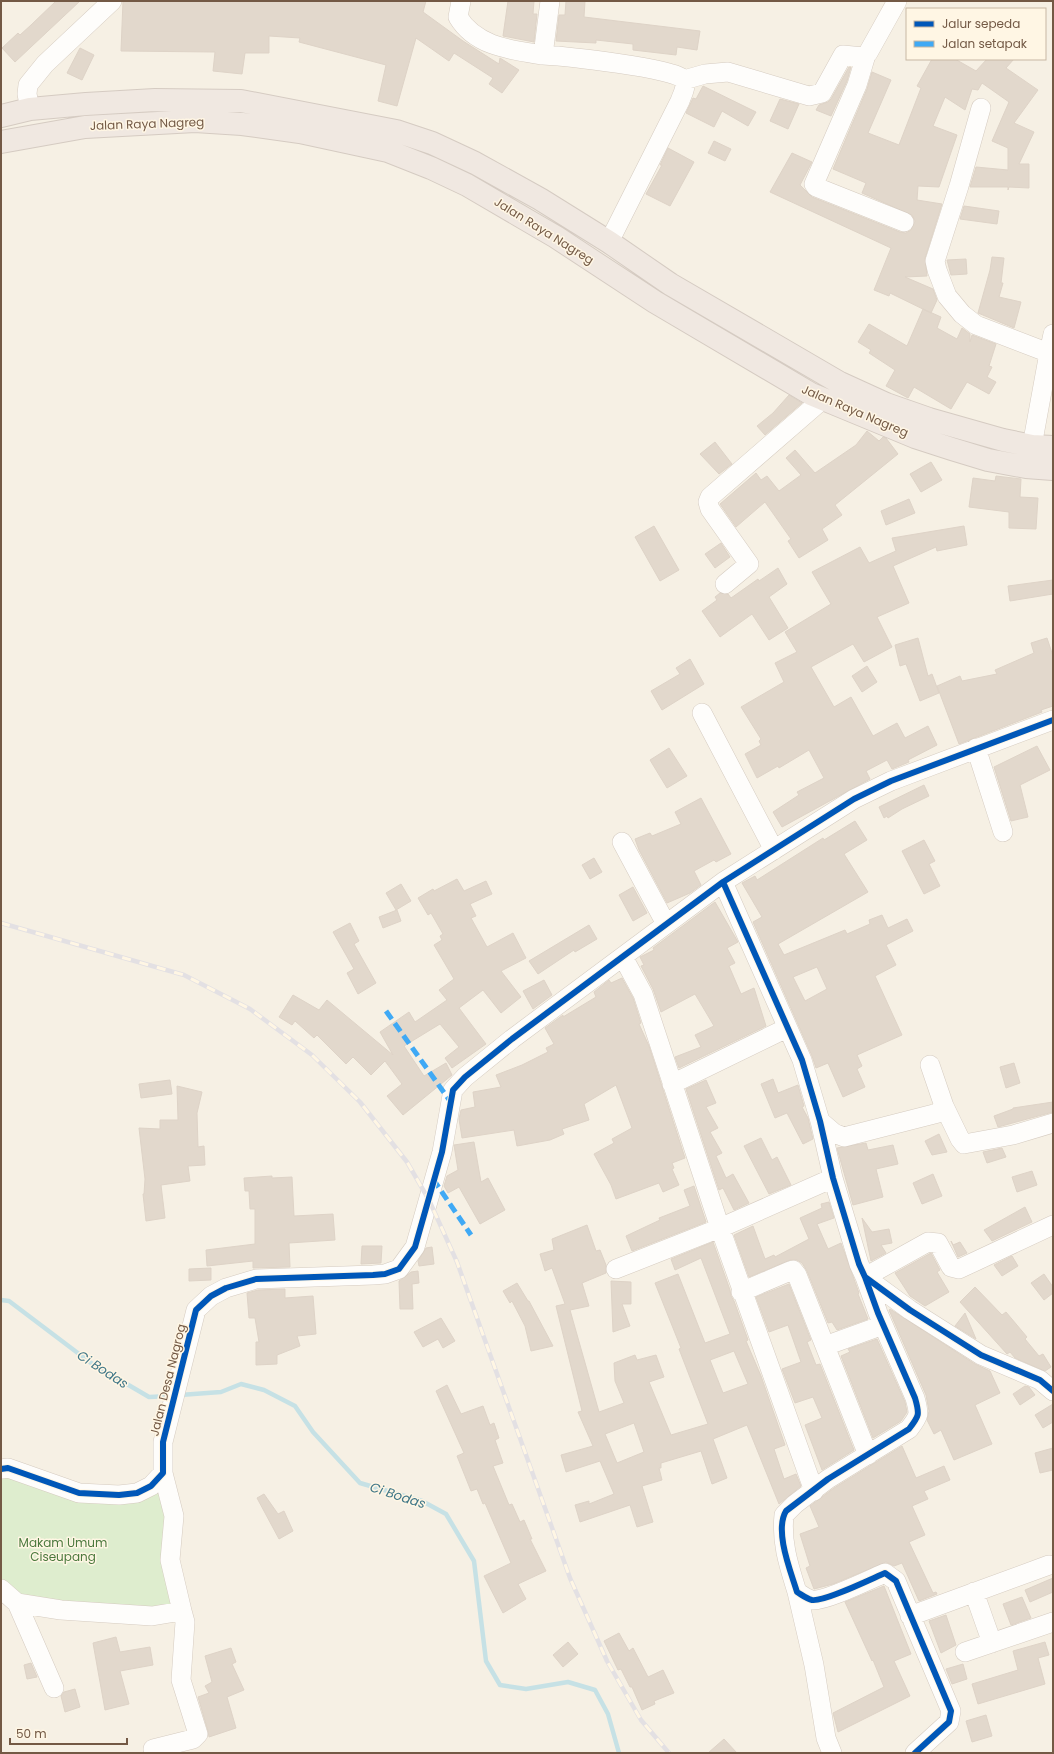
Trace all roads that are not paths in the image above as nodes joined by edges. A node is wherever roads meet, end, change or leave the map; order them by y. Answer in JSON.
{"nodes":[{"id":1,"x":112,"y":1,"type":"edge"},
{"id":2,"x":461,"y":1,"type":"edge"},
{"id":3,"x":550,"y":1,"type":"edge"},
{"id":4,"x":897,"y":1,"type":"edge"},
{"id":5,"x":543,"y":54,"type":"junction"},
{"id":6,"x":866,"y":55,"type":"junction"},
{"id":7,"x":684,"y":80,"type":"junction"},
{"id":8,"x":981,"y":108,"type":"dead end"},
{"id":9,"x":30,"y":109,"type":"junction"},
{"id":10,"x":1,"y":116,"type":"edge"},
{"id":11,"x":1,"y":142,"type":"edge"},
{"id":12,"x":904,"y":222,"type":"dead end"},
{"id":13,"x":609,"y":242,"type":"junction"},
{"id":14,"x":1053,"y":334,"type":"edge"},
{"id":15,"x":1050,"y":353,"type":"junction"},
{"id":16,"x":824,"y":399,"type":"junction"},
{"id":17,"x":1032,"y":446,"type":"junction"},
{"id":18,"x":1053,"y":448,"type":"edge"},
{"id":19,"x":1053,"y":469,"type":"edge"},
{"id":20,"x":725,"y":584,"type":"dead end"},
{"id":21,"x":702,"y":713,"type":"dead end"},
{"id":22,"x":1053,"y":720,"type":"edge"},
{"id":23,"x":976,"y":748,"type":"junction"},
{"id":24,"x":1003,"y":832,"type":"dead end"},
{"id":25,"x":622,"y":842,"type":"dead end"},
{"id":26,"x":774,"y":850,"type":"junction"},
{"id":27,"x":723,"y":882,"type":"junction"},
{"id":28,"x":666,"y":924,"type":"junction"},
{"id":29,"x":623,"y":957,"type":"junction"},
{"id":30,"x":787,"y":1028,"type":"junction"},
{"id":31,"x":930,"y":1065,"type":"dead end"},
{"id":32,"x":672,"y":1084,"type":"junction"},
{"id":33,"x":944,"y":1106,"type":"junction"},
{"id":34,"x":820,"y":1121,"type":"junction"},
{"id":35,"x":1053,"y":1123,"type":"edge"},
{"id":36,"x":833,"y":1178,"type":"junction"},
{"id":37,"x":1053,"y":1225,"type":"edge"},
{"id":38,"x":720,"y":1228,"type":"junction"},
{"id":39,"x":616,"y":1269,"type":"dead end"},
{"id":40,"x":865,"y":1277,"type":"junction"},
{"id":41,"x":741,"y":1292,"type":"junction"},
{"id":42,"x":884,"y":1325,"type":"junction"},
{"id":43,"x":825,"y":1346,"type":"junction"},
{"id":44,"x":1053,"y":1391,"type":"edge"},
{"id":45,"x":868,"y":1455,"type":"junction"},
{"id":46,"x":1,"y":1468,"type":"edge"},
{"id":47,"x":163,"y":1473,"type":"junction"},
{"id":48,"x":814,"y":1492,"type":"junction"},
{"id":49,"x":1048,"y":1565,"type":"dead end"},
{"id":50,"x":1,"y":1589,"type":"edge"},
{"id":51,"x":798,"y":1592,"type":"junction"},
{"id":52,"x":974,"y":1592,"type":"junction"},
{"id":53,"x":17,"y":1603,"type":"junction"},
{"id":54,"x":182,"y":1611,"type":"junction"},
{"id":55,"x":910,"y":1616,"type":"junction"},
{"id":56,"x":1053,"y":1622,"type":"edge"},
{"id":57,"x":992,"y":1643,"type":"junction"},
{"id":58,"x":965,"y":1652,"type":"dead end"},
{"id":59,"x":54,"y":1688,"type":"dead end"},
{"id":60,"x":153,"y":1749,"type":"dead end"},
{"id":61,"x":832,"y":1753,"type":"edge"},
{"id":62,"x":914,"y":1753,"type":"edge"}],
"edges":[{"from":1,"to":9,"type":"street"},
{"from":2,"to":5,"type":"street"},
{"from":3,"to":5,"type":"street"},
{"from":4,"to":6,"type":"street"},
{"from":5,"to":7,"type":"street"},
{"from":6,"to":7,"type":"street"},
{"from":6,"to":12,"type":"street"},
{"from":7,"to":13,"type":"street"},
{"from":8,"to":15,"type":"street"},
{"from":9,"to":10,"type":"highway","name":"Jalan Raya Nagreg"},
{"from":9,"to":13,"type":"highway","name":"Jalan Raya Nagreg"},
{"from":11,"to":16,"type":"highway","name":"Jalan Raya Nagreg"},
{"from":13,"to":17,"type":"highway","name":"Jalan Raya Nagreg"},
{"from":14,"to":15,"type":"street"},
{"from":15,"to":17,"type":"street"},
{"from":16,"to":19,"type":"highway","name":"Jalan Raya Nagreg"},
{"from":16,"to":20,"type":"street"},
{"from":17,"to":18,"type":"highway","name":"Jalan Raya Nagreg"},
{"from":21,"to":26,"type":"street"},
{"from":22,"to":23,"type":"street","name":"Jalan Desa Nagrog"},
{"from":23,"to":24,"type":"street"},
{"from":23,"to":26,"type":"street","name":"Jalan Desa Nagrog"},
{"from":25,"to":28,"type":"street"},
{"from":26,"to":27,"type":"street","name":"Jalan Desa Nagrog"},
{"from":27,"to":28,"type":"street","name":"Jalan Desa Nagrog"},
{"from":27,"to":30,"type":"street"},
{"from":28,"to":29,"type":"street","name":"Jalan Desa Nagrog"},
{"from":29,"to":32,"type":"street"},
{"from":29,"to":47,"type":"street","name":"Jalan Desa Nagrog"},
{"from":30,"to":32,"type":"street"},
{"from":30,"to":34,"type":"street"},
{"from":31,"to":33,"type":"street"},
{"from":32,"to":38,"type":"street"},
{"from":33,"to":34,"type":"street"},
{"from":33,"to":35,"type":"street"},
{"from":34,"to":36,"type":"street"},
{"from":36,"to":38,"type":"street"},
{"from":36,"to":40,"type":"street"},
{"from":37,"to":40,"type":"street"},
{"from":38,"to":39,"type":"street"},
{"from":38,"to":41,"type":"street"},
{"from":40,"to":42,"type":"street"},
{"from":40,"to":44,"type":"street"},
{"from":41,"to":43,"type":"street"},
{"from":41,"to":48,"type":"street"},
{"from":42,"to":43,"type":"street"},
{"from":42,"to":45,"type":"street"},
{"from":43,"to":45,"type":"street"},
{"from":45,"to":48,"type":"street"},
{"from":46,"to":47,"type":"street"},
{"from":47,"to":54,"type":"street","name":"Jalan Desa Nagrog"},
{"from":48,"to":51,"type":"street"},
{"from":49,"to":52,"type":"street"},
{"from":50,"to":53,"type":"street"},
{"from":51,"to":55,"type":"street"},
{"from":51,"to":61,"type":"street"},
{"from":52,"to":55,"type":"street"},
{"from":52,"to":57,"type":"street"},
{"from":53,"to":54,"type":"street"},
{"from":53,"to":59,"type":"street"},
{"from":54,"to":60,"type":"street","name":"Jalan Desa Nagrog"},
{"from":55,"to":62,"type":"street"},
{"from":56,"to":57,"type":"street"},
{"from":57,"to":58,"type":"street"}]}
